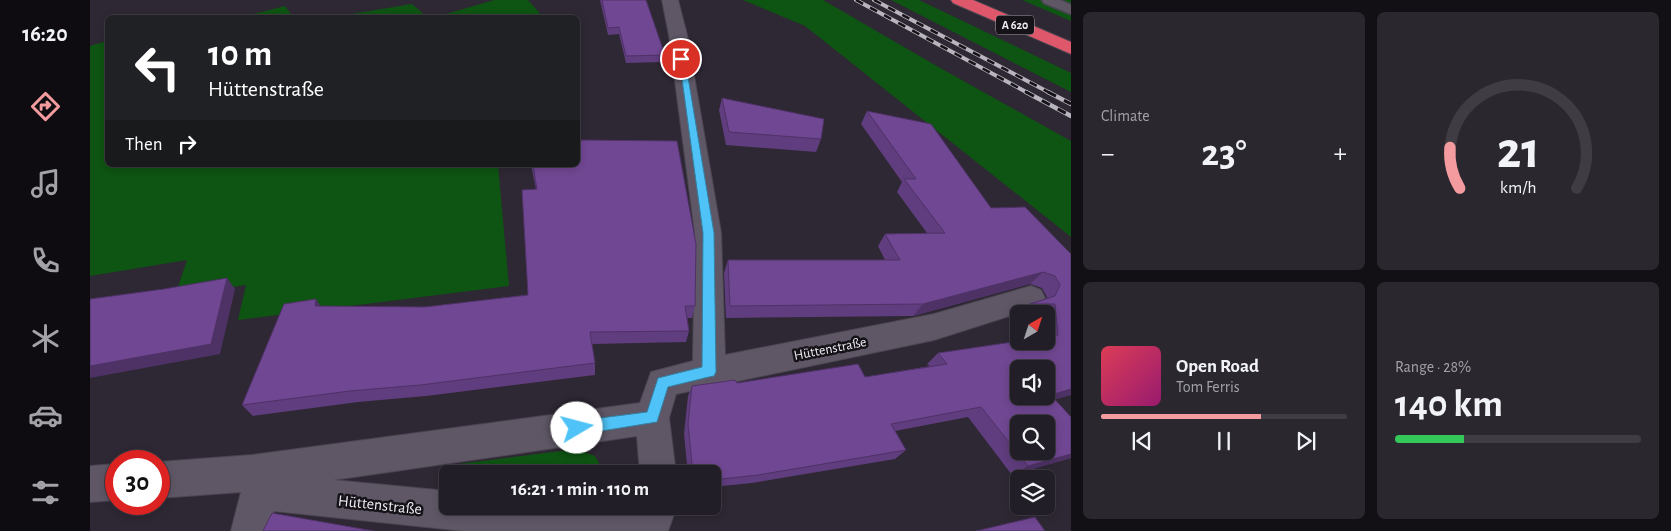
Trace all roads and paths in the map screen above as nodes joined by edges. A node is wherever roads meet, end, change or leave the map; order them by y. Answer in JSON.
{"nodes":[{"id":1,"x":670,"y":0,"type":"edge"},
{"id":2,"x":959,"y":0,"type":"edge"},
{"id":3,"x":996,"y":0,"type":"edge"},
{"id":4,"x":1049,"y":0,"type":"edge"},
{"id":5,"x":1071,"y":10,"type":"edge"},
{"id":6,"x":1071,"y":31,"type":"edge"},
{"id":7,"x":1071,"y":49,"type":"edge"},
{"id":8,"x":1031,"y":298,"type":"dead end"},
{"id":9,"x":709,"y":372,"type":"junction"},
{"id":10,"x":652,"y":418,"type":"junction"},
{"id":11,"x":657,"y":465,"type":"edge"},
{"id":12,"x":170,"y":480,"type":"edge"},
{"id":13,"x":256,"y":482,"type":"junction"},
{"id":14,"x":105,"y":483,"type":"edge"},
{"id":15,"x":90,"y":484,"type":"edge"},
{"id":16,"x":439,"y":505,"type":"edge"},
{"id":17,"x":519,"y":515,"type":"edge"},
{"id":18,"x":655,"y":515,"type":"edge"},
{"id":19,"x":250,"y":531,"type":"edge"}],
"edges":[{"from":1,"to":9,"type":"street"},
{"from":2,"to":7,"type":"highway","number":"A 620"},
{"from":3,"to":6,"type":"highway","number":"A 620"},
{"from":4,"to":5,"type":"lane"},
{"from":8,"to":9,"type":"street","name":"Hüttenstraße"},
{"from":9,"to":10,"type":"street","name":"Hüttenstraße"},
{"from":10,"to":11,"type":"street","name":"Hüttenstraße"},
{"from":10,"to":13,"type":"street","name":"Hüttenstraße"},
{"from":12,"to":13,"type":"street","name":"Hüttenstraße"},
{"from":13,"to":16,"type":"street","name":"Hüttenstraße"},
{"from":13,"to":19,"type":"street"},
{"from":14,"to":15,"type":"street"},
{"from":17,"to":18,"type":"street","name":"Hüttenstraße"}]}
